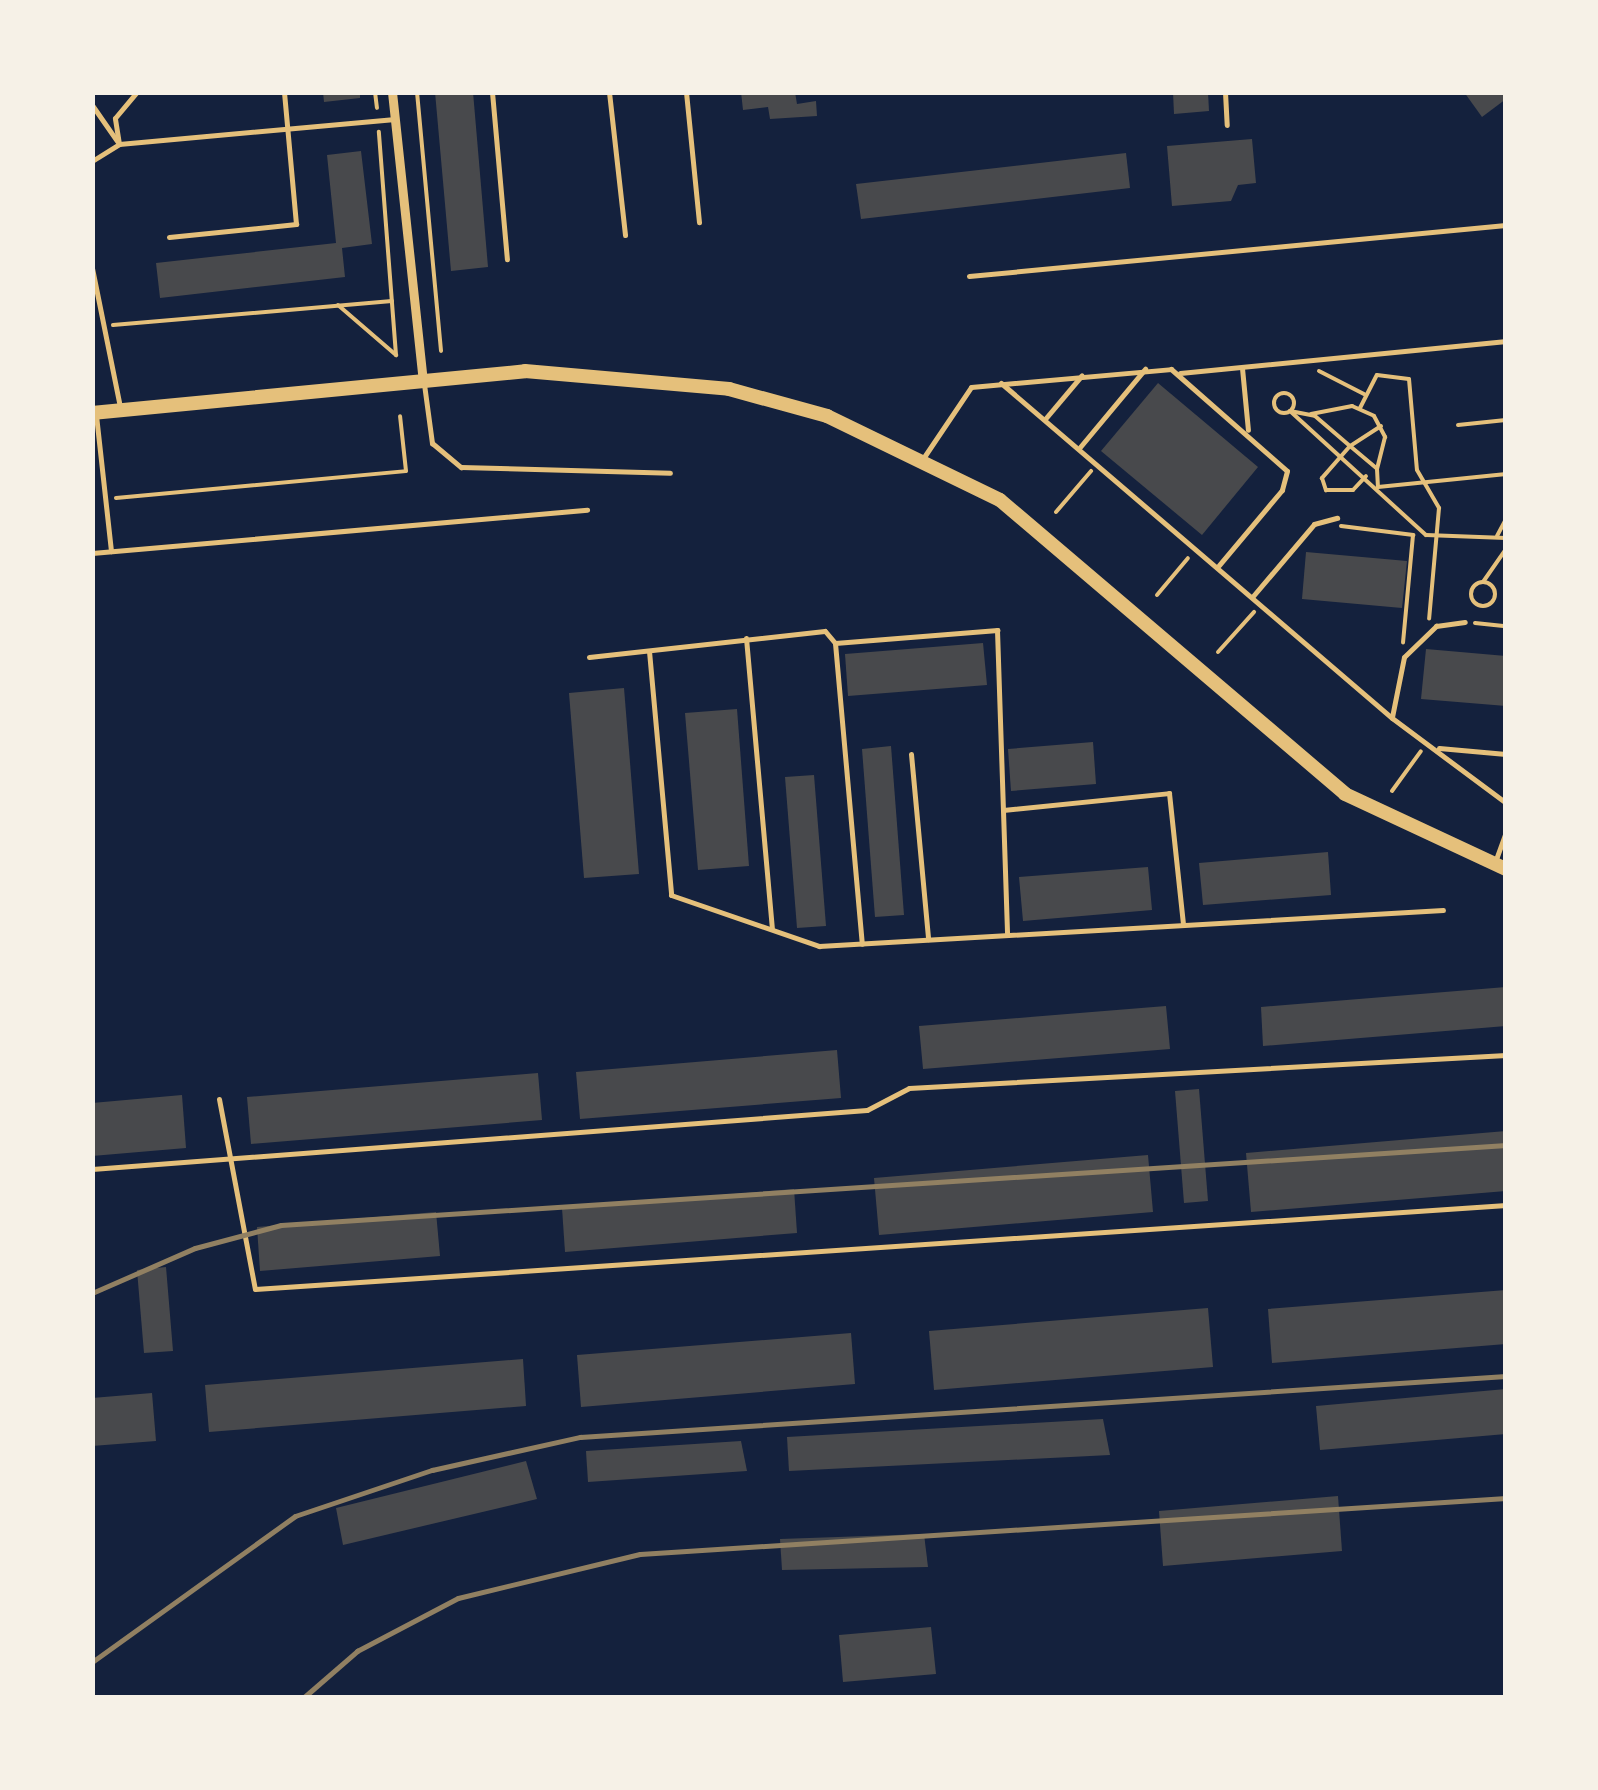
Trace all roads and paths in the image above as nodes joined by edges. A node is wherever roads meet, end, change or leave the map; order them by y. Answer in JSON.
{"nodes":[{"id":1,"x":137,"y":92,"type":"edge"},
{"id":2,"x":284,"y":92,"type":"edge"},
{"id":3,"x":375,"y":92,"type":"edge"},
{"id":4,"x":392,"y":92,"type":"edge"},
{"id":5,"x":417,"y":92,"type":"edge"},
{"id":6,"x":492,"y":92,"type":"edge"},
{"id":7,"x":609,"y":92,"type":"edge"},
{"id":8,"x":686,"y":92,"type":"edge"},
{"id":9,"x":1225,"y":92,"type":"edge"},
{"id":10,"x":92,"y":105,"type":"edge"},
{"id":11,"x":395,"y":119,"type":"junction"},
{"id":12,"x":378,"y":120,"type":"junction"},
{"id":13,"x":1227,"y":125,"type":"dead end"},
{"id":14,"x":287,"y":128,"type":"junction"},
{"id":15,"x":118,"y":144,"type":"junction"},
{"id":16,"x":92,"y":161,"type":"edge"},
{"id":17,"x":699,"y":222,"type":"dead end"},
{"id":18,"x":1506,"y":225,"type":"edge"},
{"id":19,"x":625,"y":236,"type":"dead end"},
{"id":20,"x":169,"y":237,"type":"dead end"},
{"id":21,"x":507,"y":260,"type":"dead end"},
{"id":22,"x":92,"y":268,"type":"edge"},
{"id":23,"x":969,"y":276,"type":"dead end"},
{"id":24,"x":392,"y":301,"type":"junction"},
{"id":25,"x":338,"y":305,"type":"junction"},
{"id":26,"x":102,"y":326,"type":"junction"},
{"id":27,"x":1506,"y":341,"type":"edge"},
{"id":28,"x":442,"y":352,"type":"dead end"},
{"id":29,"x":1299,"y":361,"type":"junction"},
{"id":30,"x":1242,"y":367,"type":"junction"},
{"id":31,"x":1145,"y":369,"type":"junction"},
{"id":32,"x":1180,"y":373,"type":"junction"},
{"id":33,"x":1082,"y":375,"type":"junction"},
{"id":34,"x":423,"y":381,"type":"junction"},
{"id":35,"x":1001,"y":383,"type":"junction"},
{"id":36,"x":1364,"y":394,"type":"junction"},
{"id":37,"x":1360,"y":408,"type":"junction"},
{"id":38,"x":120,"y":410,"type":"junction"},
{"id":39,"x":94,"y":412,"type":"edge"},
{"id":40,"x":1311,"y":414,"type":"junction"},
{"id":41,"x":400,"y":416,"type":"dead end"},
{"id":42,"x":1044,"y":420,"type":"junction"},
{"id":43,"x":1506,"y":420,"type":"edge"},
{"id":44,"x":1458,"y":425,"type":"dead end"},
{"id":45,"x":1381,"y":426,"type":"junction"},
{"id":46,"x":1248,"y":430,"type":"junction"},
{"id":47,"x":1350,"y":446,"type":"junction"},
{"id":48,"x":1079,"y":448,"type":"junction"},
{"id":49,"x":1341,"y":455,"type":"junction"},
{"id":50,"x":924,"y":457,"type":"junction"},
{"id":51,"x":1097,"y":463,"type":"junction"},
{"id":52,"x":1376,"y":469,"type":"junction"},
{"id":53,"x":670,"y":473,"type":"dead end"},
{"id":54,"x":1506,"y":474,"type":"edge"},
{"id":55,"x":1366,"y":476,"type":"junction"},
{"id":56,"x":1422,"y":482,"type":"junction"},
{"id":57,"x":1378,"y":487,"type":"junction"},
{"id":58,"x":105,"y":499,"type":"junction"},
{"id":59,"x":587,"y":510,"type":"dead end"},
{"id":60,"x":1056,"y":512,"type":"dead end"},
{"id":61,"x":1336,"y":518,"type":"joint"},
{"id":62,"x":1506,"y":519,"type":"edge"},
{"id":63,"x":1413,"y":526,"type":"junction"},
{"id":64,"x":1413,"y":536,"type":"junction"},
{"id":65,"x":1497,"y":536,"type":"junction"},
{"id":66,"x":1505,"y":538,"type":"edge"},
{"id":67,"x":1434,"y":540,"type":"junction"},
{"id":68,"x":1198,"y":547,"type":"junction"},
{"id":69,"x":1506,"y":549,"type":"edge"},
{"id":70,"x":111,"y":551,"type":"junction"},
{"id":71,"x":92,"y":553,"type":"edge"},
{"id":72,"x":1219,"y":565,"type":"junction"},
{"id":73,"x":1483,"y":582,"type":"junction"},
{"id":74,"x":1157,"y":596,"type":"dead end"},
{"id":75,"x":1253,"y":596,"type":"junction"},
{"id":76,"x":1260,"y":605,"type":"junction"},
{"id":77,"x":1480,"y":606,"type":"junction"},
{"id":78,"x":1465,"y":622,"type":"joint"},
{"id":79,"x":1478,"y":623,"type":"junction"},
{"id":80,"x":1506,"y":626,"type":"edge"},
{"id":81,"x":1428,"y":633,"type":"junction"},
{"id":82,"x":746,"y":637,"type":"junction"},
{"id":83,"x":835,"y":644,"type":"junction"},
{"id":84,"x":649,"y":650,"type":"junction"},
{"id":85,"x":1218,"y":652,"type":"dead end"},
{"id":86,"x":589,"y":657,"type":"dead end"},
{"id":87,"x":1402,"y":661,"type":"junction"},
{"id":88,"x":1392,"y":718,"type":"junction"},
{"id":89,"x":1427,"y":743,"type":"junction"},
{"id":90,"x":1434,"y":747,"type":"junction"},
{"id":91,"x":911,"y":754,"type":"dead end"},
{"id":92,"x":1506,"y":754,"type":"edge"},
{"id":93,"x":1392,"y":790,"type":"dead end"},
{"id":94,"x":1506,"y":802,"type":"edge"},
{"id":95,"x":1003,"y":810,"type":"junction"},
{"id":96,"x":1506,"y":832,"type":"edge"},
{"id":97,"x":1500,"y":867,"type":"edge"},
{"id":98,"x":1443,"y":910,"type":"dead end"},
{"id":99,"x":1182,"y":923,"type":"junction"},
{"id":100,"x":772,"y":928,"type":"junction"},
{"id":101,"x":1007,"y":934,"type":"junction"},
{"id":102,"x":928,"y":939,"type":"junction"},
{"id":103,"x":862,"y":944,"type":"junction"},
{"id":104,"x":1506,"y":1055,"type":"edge"},
{"id":105,"x":219,"y":1099,"type":"dead end"},
{"id":106,"x":230,"y":1160,"type":"junction"},
{"id":107,"x":92,"y":1169,"type":"edge"},
{"id":108,"x":1506,"y":1205,"type":"edge"}],
"edges":[{"from":1,"to":15,"type":"lane"},
{"from":2,"to":14,"type":"lane"},
{"from":3,"to":12,"type":"path"},
{"from":4,"to":11,"type":"street"},
{"from":5,"to":28,"type":"path"},
{"from":6,"to":21,"type":"lane"},
{"from":7,"to":19,"type":"lane"},
{"from":8,"to":17,"type":"lane"},
{"from":9,"to":13,"type":"lane"},
{"from":10,"to":15,"type":"lane"},
{"from":11,"to":12,"type":"lane"},
{"from":11,"to":34,"type":"street"},
{"from":12,"to":14,"type":"lane"},
{"from":12,"to":24,"type":"path"},
{"from":14,"to":15,"type":"lane"},
{"from":14,"to":20,"type":"lane"},
{"from":15,"to":16,"type":"lane"},
{"from":18,"to":23,"type":"lane"},
{"from":22,"to":26,"type":"lane"},
{"from":24,"to":25,"type":"path"},
{"from":24,"to":25,"type":"path"},
{"from":25,"to":26,"type":"path"},
{"from":26,"to":38,"type":"lane"},
{"from":27,"to":29,"type":"lane"},
{"from":29,"to":30,"type":"lane"},
{"from":29,"to":36,"type":"path"},
{"from":30,"to":32,"type":"lane"},
{"from":30,"to":46,"type":"lane"},
{"from":31,"to":32,"type":"lane"},
{"from":31,"to":33,"type":"lane"},
{"from":31,"to":48,"type":"lane"},
{"from":32,"to":46,"type":"lane"},
{"from":33,"to":35,"type":"lane"},
{"from":33,"to":42,"type":"lane"},
{"from":34,"to":38,"type":"main road"},
{"from":34,"to":50,"type":"main road"},
{"from":34,"to":53,"type":"lane"},
{"from":35,"to":42,"type":"lane"},
{"from":35,"to":50,"type":"lane"},
{"from":36,"to":37,"type":"path"},
{"from":36,"to":56,"type":"path"},
{"from":37,"to":40,"type":"path"},
{"from":37,"to":45,"type":"path"},
{"from":38,"to":39,"type":"main road"},
{"from":39,"to":58,"type":"lane"},
{"from":40,"to":47,"type":"path"},
{"from":40,"to":49,"type":"path"},
{"from":41,"to":58,"type":"path"},
{"from":42,"to":48,"type":"lane"},
{"from":43,"to":44,"type":"path"},
{"from":45,"to":47,"type":"path"},
{"from":45,"to":52,"type":"path"},
{"from":46,"to":72,"type":"lane"},
{"from":47,"to":49,"type":"path"},
{"from":47,"to":52,"type":"path"},
{"from":48,"to":51,"type":"lane"},
{"from":49,"to":55,"type":"path"},
{"from":49,"to":55,"type":"path"},
{"from":50,"to":97,"type":"main road"},
{"from":51,"to":60,"type":"path"},
{"from":51,"to":68,"type":"lane"},
{"from":52,"to":57,"type":"path"},
{"from":54,"to":56,"type":"path"},
{"from":55,"to":57,"type":"path"},
{"from":56,"to":57,"type":"path"},
{"from":56,"to":67,"type":"path"},
{"from":57,"to":63,"type":"path"},
{"from":58,"to":70,"type":"lane"},
{"from":59,"to":70,"type":"lane"},
{"from":61,"to":64,"type":"path"},
{"from":61,"to":75,"type":"lane"},
{"from":62,"to":65,"type":"path"},
{"from":63,"to":64,"type":"path"},
{"from":63,"to":67,"type":"path"},
{"from":64,"to":87,"type":"path"},
{"from":65,"to":66,"type":"path"},
{"from":65,"to":67,"type":"path"},
{"from":67,"to":81,"type":"path"},
{"from":68,"to":72,"type":"lane"},
{"from":68,"to":74,"type":"path"},
{"from":69,"to":73,"type":"path"},
{"from":70,"to":71,"type":"lane"},
{"from":72,"to":75,"type":"lane"},
{"from":73,"to":77,"type":"path"},
{"from":73,"to":77,"type":"path"},
{"from":75,"to":76,"type":"lane"},
{"from":76,"to":85,"type":"path"},
{"from":76,"to":88,"type":"lane"},
{"from":77,"to":79,"type":"path"},
{"from":78,"to":79,"type":"path"},
{"from":78,"to":81,"type":"lane"},
{"from":79,"to":80,"type":"path"},
{"from":81,"to":87,"type":"lane"},
{"from":82,"to":83,"type":"lane"},
{"from":82,"to":84,"type":"lane"},
{"from":82,"to":100,"type":"lane"},
{"from":83,"to":95,"type":"lane"},
{"from":83,"to":103,"type":"lane"},
{"from":84,"to":86,"type":"lane"},
{"from":84,"to":100,"type":"lane"},
{"from":87,"to":88,"type":"lane"},
{"from":88,"to":89,"type":"lane"},
{"from":89,"to":90,"type":"lane"},
{"from":89,"to":93,"type":"path"},
{"from":90,"to":92,"type":"lane"},
{"from":90,"to":94,"type":"lane"},
{"from":91,"to":102,"type":"lane"},
{"from":95,"to":99,"type":"lane"},
{"from":95,"to":101,"type":"lane"},
{"from":96,"to":97,"type":"lane"},
{"from":98,"to":99,"type":"lane"},
{"from":99,"to":101,"type":"lane"},
{"from":100,"to":103,"type":"lane"},
{"from":101,"to":102,"type":"lane"},
{"from":102,"to":103,"type":"lane"},
{"from":104,"to":106,"type":"lane"},
{"from":105,"to":106,"type":"lane"},
{"from":106,"to":107,"type":"lane"},
{"from":106,"to":108,"type":"lane"}]}
